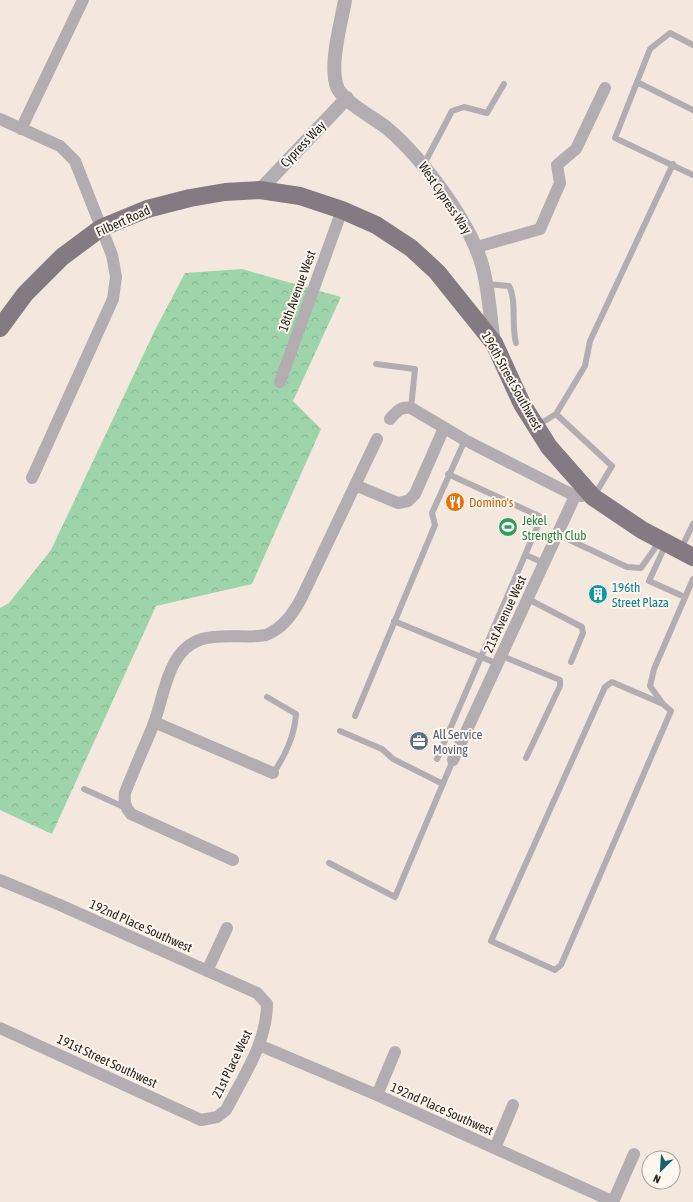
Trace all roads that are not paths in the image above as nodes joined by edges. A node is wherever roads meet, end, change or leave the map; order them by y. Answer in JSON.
{"nodes":[{"id":1,"x":83,"y":0,"type":"edge"},
{"id":2,"x":345,"y":0,"type":"edge"},
{"id":3,"x":693,"y":45,"type":"edge"},
{"id":4,"x":637,"y":82,"type":"junction"},
{"id":5,"x":504,"y":84,"type":"dead end"},
{"id":6,"x":605,"y":88,"type":"dead end"},
{"id":7,"x":342,"y":93,"type":"junction"},
{"id":8,"x":693,"y":110,"type":"edge"},
{"id":9,"x":0,"y":119,"type":"edge"},
{"id":10,"x":21,"y":129,"type":"junction"},
{"id":11,"x":673,"y":164,"type":"junction"},
{"id":12,"x":423,"y":166,"type":"junction"},
{"id":13,"x":693,"y":175,"type":"edge"},
{"id":14,"x":260,"y":190,"type":"junction"},
{"id":15,"x":342,"y":210,"type":"junction"},
{"id":16,"x":101,"y":228,"type":"junction"},
{"id":17,"x":477,"y":247,"type":"junction"},
{"id":18,"x":485,"y":284,"type":"junction"},
{"id":19,"x":0,"y":328,"type":"edge"},
{"id":20,"x":494,"y":343,"type":"junction"},
{"id":21,"x":516,"y":343,"type":"dead end"},
{"id":22,"x":376,"y":364,"type":"dead end"},
{"id":23,"x":280,"y":382,"type":"dead end"},
{"id":24,"x":411,"y":408,"type":"junction"},
{"id":25,"x":556,"y":414,"type":"junction"},
{"id":26,"x":390,"y":419,"type":"dead end"},
{"id":27,"x":537,"y":426,"type":"junction"},
{"id":28,"x":444,"y":428,"type":"junction"},
{"id":29,"x":377,"y":439,"type":"dead end"},
{"id":30,"x":464,"y":440,"type":"junction"},
{"id":31,"x":448,"y":474,"type":"junction"},
{"id":32,"x":32,"y":478,"type":"dead end"},
{"id":33,"x":355,"y":485,"type":"junction"},
{"id":34,"x":575,"y":496,"type":"junction"},
{"id":35,"x":593,"y":497,"type":"junction"},
{"id":36,"x":693,"y":524,"type":"edge"},
{"id":37,"x":557,"y":534,"type":"junction"},
{"id":38,"x":675,"y":548,"type":"edge"},
{"id":39,"x":526,"y":555,"type":"junction"},
{"id":40,"x":544,"y":563,"type":"junction"},
{"id":41,"x":693,"y":579,"type":"edge"},
{"id":42,"x":685,"y":597,"type":"junction"},
{"id":43,"x":528,"y":599,"type":"junction"},
{"id":44,"x":394,"y":621,"type":"junction"},
{"id":45,"x":481,"y":658,"type":"junction"},
{"id":46,"x":500,"y":660,"type":"junction"},
{"id":47,"x":571,"y":662,"type":"dead end"},
{"id":48,"x":267,"y":697,"type":"dead end"},
{"id":49,"x":663,"y":704,"type":"junction"},
{"id":50,"x":355,"y":716,"type":"dead end"},
{"id":51,"x":154,"y":722,"type":"junction"},
{"id":52,"x":340,"y":731,"type":"dead end"},
{"id":53,"x":526,"y":758,"type":"dead end"},
{"id":54,"x":437,"y":759,"type":"dead end"},
{"id":55,"x":453,"y":760,"type":"joint"},
{"id":56,"x":273,"y":773,"type":"joint"},
{"id":57,"x":444,"y":784,"type":"junction"},
{"id":58,"x":84,"y":789,"type":"dead end"},
{"id":59,"x":126,"y":808,"type":"junction"},
{"id":60,"x":233,"y":860,"type":"dead end"},
{"id":61,"x":329,"y":863,"type":"dead end"},
{"id":62,"x":0,"y":880,"type":"edge"},
{"id":63,"x":227,"y":928,"type":"dead end"},
{"id":64,"x":207,"y":971,"type":"junction"},
{"id":65,"x":267,"y":1004,"type":"joint"},
{"id":66,"x":0,"y":1028,"type":"edge"},
{"id":67,"x":259,"y":1045,"type":"junction"},
{"id":68,"x":394,"y":1052,"type":"dead end"},
{"id":69,"x":377,"y":1095,"type":"junction"},
{"id":70,"x":513,"y":1105,"type":"dead end"},
{"id":71,"x":202,"y":1120,"type":"joint"},
{"id":72,"x":495,"y":1148,"type":"junction"},
{"id":73,"x":634,"y":1154,"type":"dead end"},
{"id":74,"x":613,"y":1202,"type":"edge"}],
"edges":[{"from":1,"to":10,"type":"street"},
{"from":2,"to":7,"type":"street"},
{"from":3,"to":4,"type":"lane"},
{"from":4,"to":8,"type":"lane"},
{"from":4,"to":11,"type":"lane"},
{"from":5,"to":12,"type":"lane"},
{"from":6,"to":17,"type":"street"},
{"from":7,"to":12,"type":"street","name":"West Cypress Way"},
{"from":7,"to":14,"type":"street","name":"Cypress Way"},
{"from":9,"to":10,"type":"street"},
{"from":10,"to":16,"type":"street"},
{"from":11,"to":13,"type":"lane"},
{"from":11,"to":25,"type":"lane"},
{"from":12,"to":17,"type":"street","name":"West Cypress Way"},
{"from":14,"to":15,"type":"main road","name":"196th Street Southwest"},
{"from":14,"to":16,"type":"main road","name":"Filbert Road"},
{"from":15,"to":20,"type":"main road","name":"196th Street Southwest"},
{"from":15,"to":23,"type":"street","name":"18th Avenue West"},
{"from":16,"to":19,"type":"main road","name":"Filbert Road"},
{"from":16,"to":32,"type":"street"},
{"from":17,"to":18,"type":"street","name":"West Cypress Way"},
{"from":18,"to":20,"type":"street","name":"West Cypress Way"},
{"from":18,"to":21,"type":"lane"},
{"from":20,"to":27,"type":"main road","name":"196th Street Southwest"},
{"from":22,"to":24,"type":"lane"},
{"from":24,"to":26,"type":"street"},
{"from":24,"to":28,"type":"street"},
{"from":25,"to":27,"type":"lane"},
{"from":25,"to":35,"type":"lane"},
{"from":27,"to":35,"type":"main road","name":"196th Street Southwest"},
{"from":28,"to":30,"type":"street"},
{"from":28,"to":33,"type":"street"},
{"from":29,"to":33,"type":"street"},
{"from":30,"to":31,"type":"lane"},
{"from":30,"to":34,"type":"street"},
{"from":31,"to":39,"type":"lane"},
{"from":31,"to":44,"type":"lane"},
{"from":33,"to":51,"type":"street"},
{"from":34,"to":35,"type":"street"},
{"from":34,"to":37,"type":"street","name":"21st Avenue West"},
{"from":35,"to":38,"type":"main road","name":"196th Street Southwest"},
{"from":36,"to":38,"type":"lane"},
{"from":37,"to":38,"type":"lane"},
{"from":37,"to":40,"type":"street","name":"21st Avenue West"},
{"from":38,"to":42,"type":"lane"},
{"from":39,"to":40,"type":"lane"},
{"from":39,"to":45,"type":"lane"},
{"from":40,"to":43,"type":"street","name":"21st Avenue West"},
{"from":41,"to":42,"type":"lane"},
{"from":42,"to":49,"type":"lane"},
{"from":43,"to":46,"type":"street","name":"21st Avenue West"},
{"from":43,"to":47,"type":"lane"},
{"from":44,"to":45,"type":"lane"},
{"from":44,"to":50,"type":"lane"},
{"from":45,"to":46,"type":"lane"},
{"from":45,"to":54,"type":"lane"},
{"from":46,"to":53,"type":"lane"},
{"from":46,"to":55,"type":"street","name":"21st Avenue West"},
{"from":48,"to":56,"type":"lane"},
{"from":49,"to":49,"type":"lane"},
{"from":51,"to":56,"type":"street"},
{"from":51,"to":59,"type":"street"},
{"from":52,"to":57,"type":"lane"},
{"from":55,"to":57,"type":"lane"},
{"from":57,"to":61,"type":"lane"},
{"from":58,"to":59,"type":"lane"},
{"from":59,"to":60,"type":"street"},
{"from":62,"to":64,"type":"street","name":"192nd Place Southwest"},
{"from":63,"to":64,"type":"street"},
{"from":64,"to":65,"type":"street","name":"192nd Place Southwest"},
{"from":65,"to":67,"type":"street","name":"21st Place West"},
{"from":66,"to":71,"type":"street","name":"191st Street Southwest"},
{"from":67,"to":69,"type":"street","name":"192nd Place Southwest"},
{"from":67,"to":71,"type":"street","name":"21st Place West"},
{"from":68,"to":69,"type":"street","name":"192nd Place Southwest"},
{"from":69,"to":72,"type":"street","name":"192nd Place Southwest"},
{"from":70,"to":72,"type":"street","name":"192nd Place Southwest"},
{"from":72,"to":74,"type":"street","name":"192nd Place Southwest"},
{"from":73,"to":74,"type":"street","name":"192nd Place Southwest"}]}
